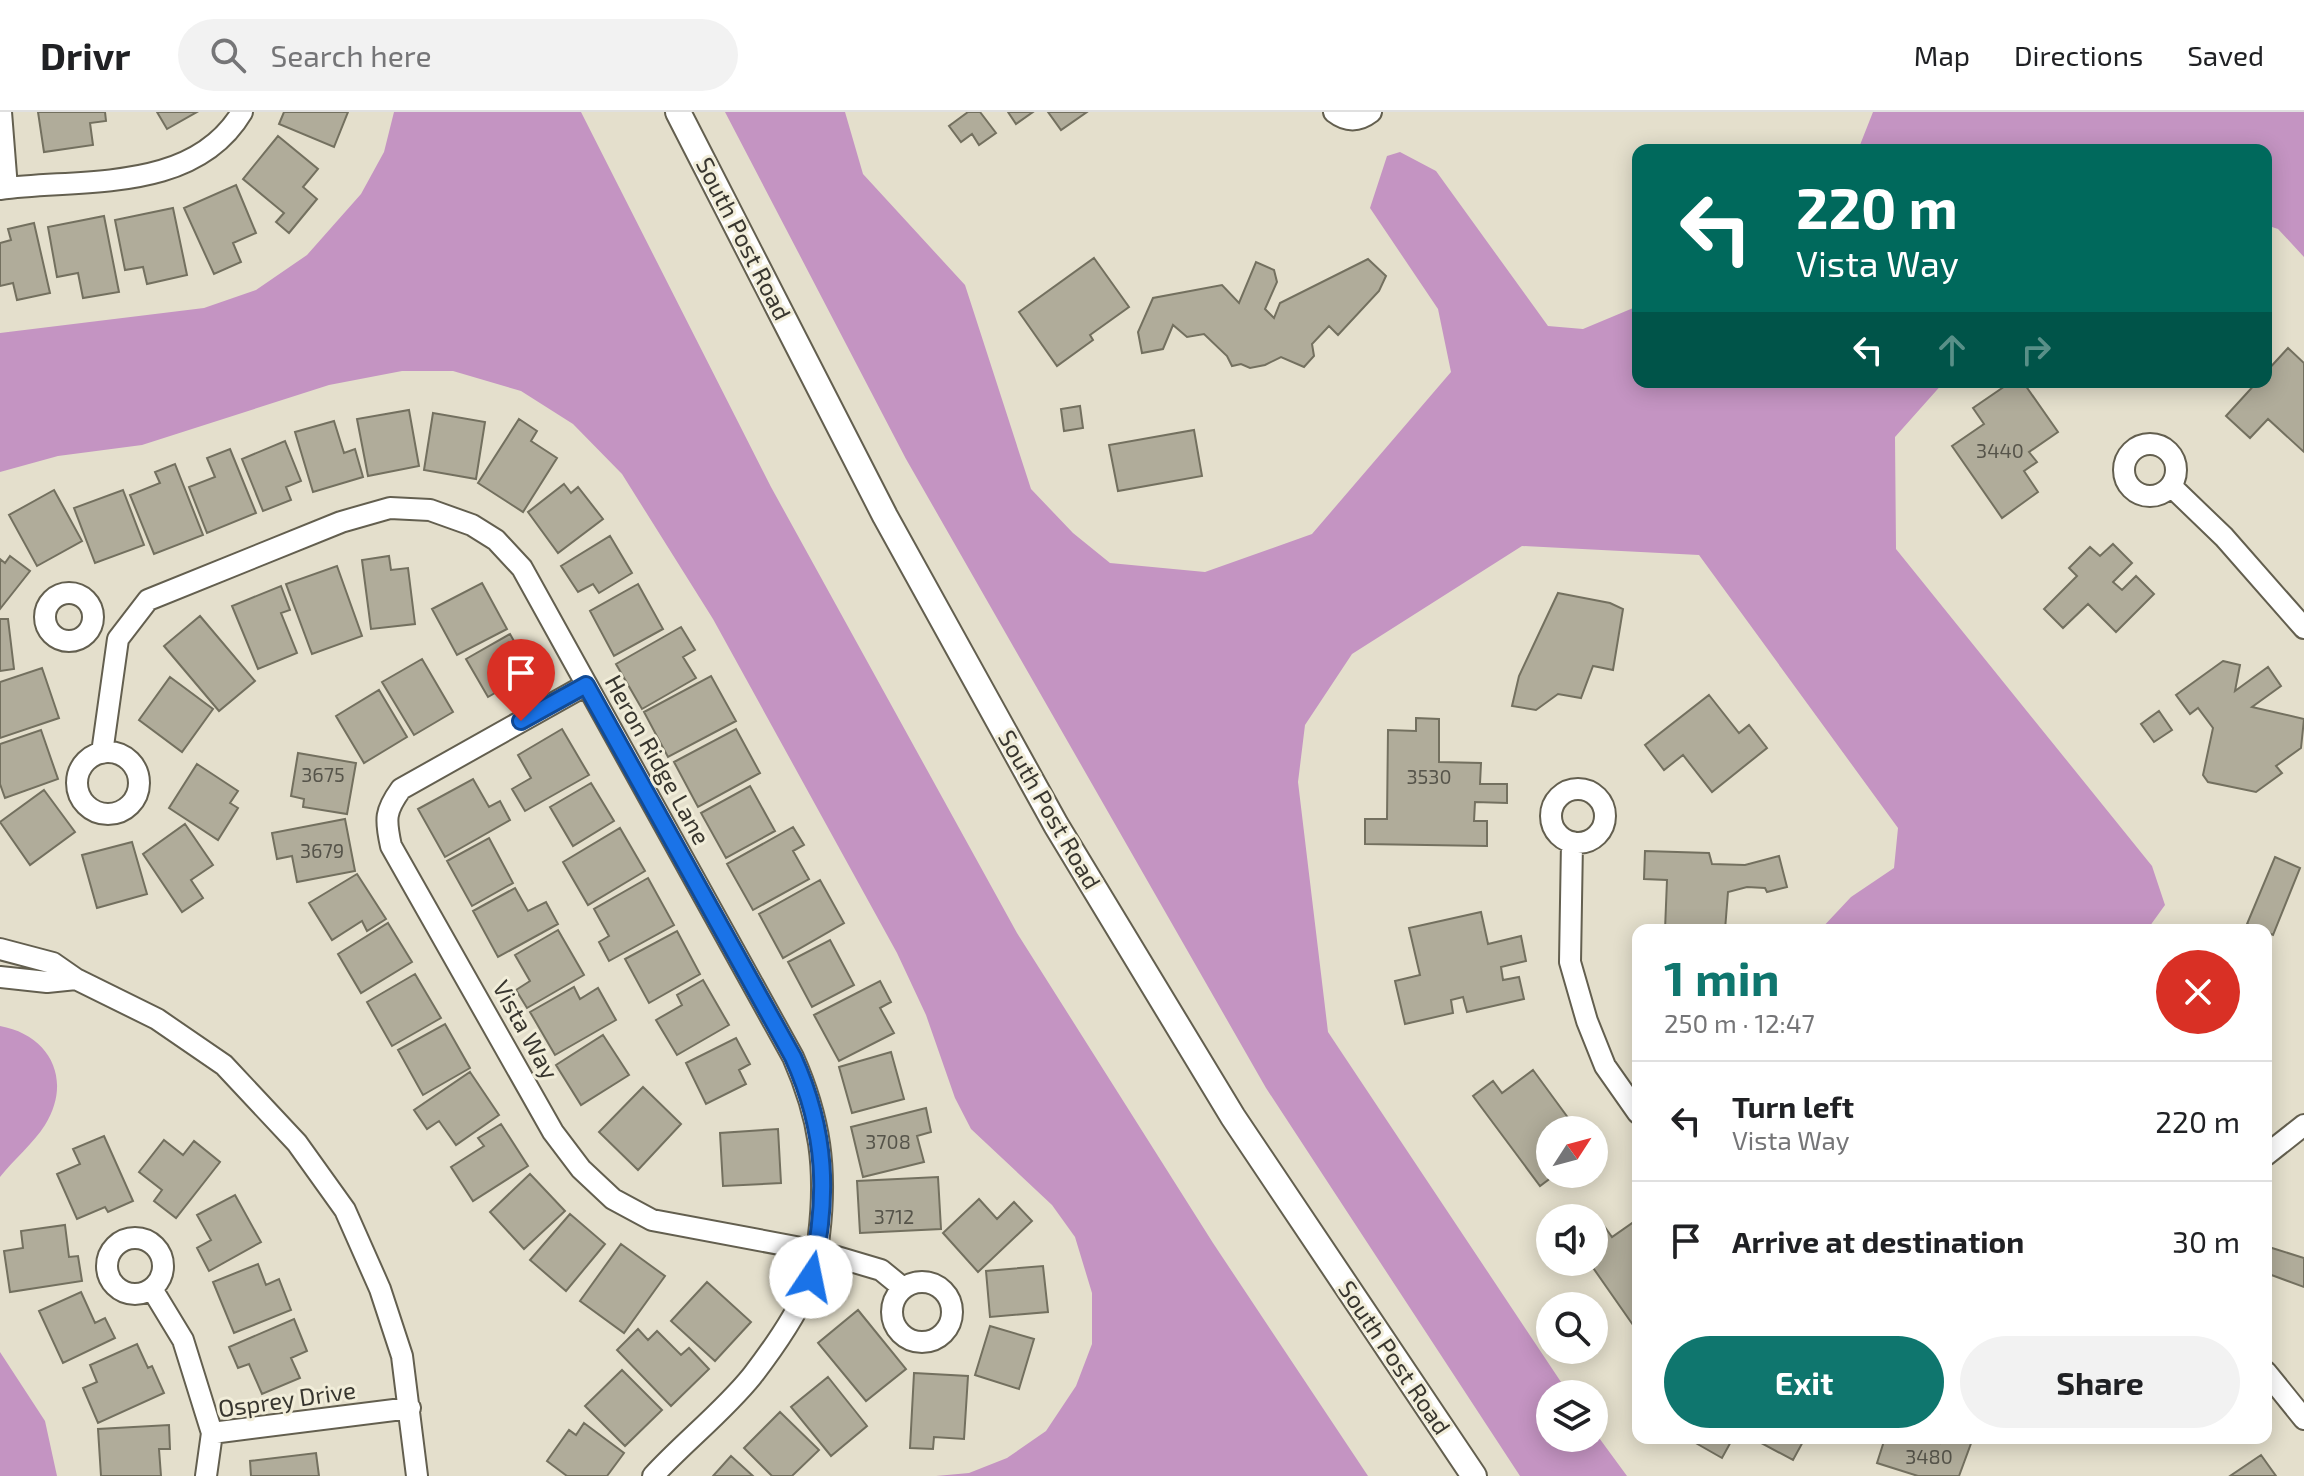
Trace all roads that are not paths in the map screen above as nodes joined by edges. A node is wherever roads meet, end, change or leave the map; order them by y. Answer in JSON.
{"nodes":[{"id":1,"x":1,"y":112,"type":"edge"},
{"id":2,"x":242,"y":112,"type":"edge"},
{"id":3,"x":678,"y":112,"type":"edge"},
{"id":4,"x":1334,"y":112,"type":"edge"},
{"id":5,"x":1371,"y":112,"type":"edge"},
{"id":6,"x":4,"y":188,"type":"edge"},
{"id":7,"x":2171,"y":486,"type":"dead end"},
{"id":8,"x":92,"y":626,"type":"dead end"},
{"id":9,"x":2304,"y":628,"type":"edge"},
{"id":10,"x":118,"y":639,"type":"junction"},
{"id":11,"x":586,"y":685,"type":"junction"},
{"id":12,"x":102,"y":753,"type":"dead end"},
{"id":13,"x":1572,"y":842,"type":"dead end"},
{"id":14,"x":0,"y":949,"type":"edge"},
{"id":15,"x":0,"y":977,"type":"edge"},
{"id":16,"x":76,"y":979,"type":"junction"},
{"id":17,"x":1632,"y":1104,"type":"edge"},
{"id":18,"x":2304,"y":1125,"type":"edge"},
{"id":19,"x":2272,"y":1150,"type":"edge"},
{"id":20,"x":817,"y":1251,"type":"junction"},
{"id":21,"x":903,"y":1288,"type":"dead end"},
{"id":22,"x":152,"y":1289,"type":"dead end"},
{"id":23,"x":2272,"y":1379,"type":"edge"},
{"id":24,"x":410,"y":1408,"type":"junction"},
{"id":25,"x":2304,"y":1419,"type":"edge"},
{"id":26,"x":212,"y":1433,"type":"junction"},
{"id":27,"x":206,"y":1476,"type":"edge"},
{"id":28,"x":417,"y":1476,"type":"edge"},
{"id":29,"x":653,"y":1476,"type":"edge"},
{"id":30,"x":1474,"y":1476,"type":"edge"}],
"edges":[{"from":1,"to":6,"type":"street"},
{"from":2,"to":6,"type":"street"},
{"from":3,"to":30,"type":"street","name":"South Post Road"},
{"from":4,"to":5,"type":"street"},
{"from":7,"to":9,"type":"street"},
{"from":8,"to":10,"type":"street"},
{"from":10,"to":11,"type":"street","name":"Heron Ridge Lane"},
{"from":10,"to":12,"type":"street","name":"Heron Ridge Lane"},
{"from":11,"to":20,"type":"street","name":"Heron Ridge Lane"},
{"from":11,"to":20,"type":"street","name":"Vista Way"},
{"from":13,"to":17,"type":"street"},
{"from":14,"to":16,"type":"street"},
{"from":15,"to":16,"type":"street"},
{"from":16,"to":24,"type":"street"},
{"from":18,"to":19,"type":"street"},
{"from":20,"to":21,"type":"street","name":"Vista Way"},
{"from":20,"to":29,"type":"street","name":"Heron Ridge Lane"},
{"from":22,"to":26,"type":"street"},
{"from":23,"to":25,"type":"street"},
{"from":24,"to":26,"type":"street","name":"Osprey Drive"},
{"from":24,"to":28,"type":"street"},
{"from":26,"to":27,"type":"street","name":"Osprey Drive"}]}
